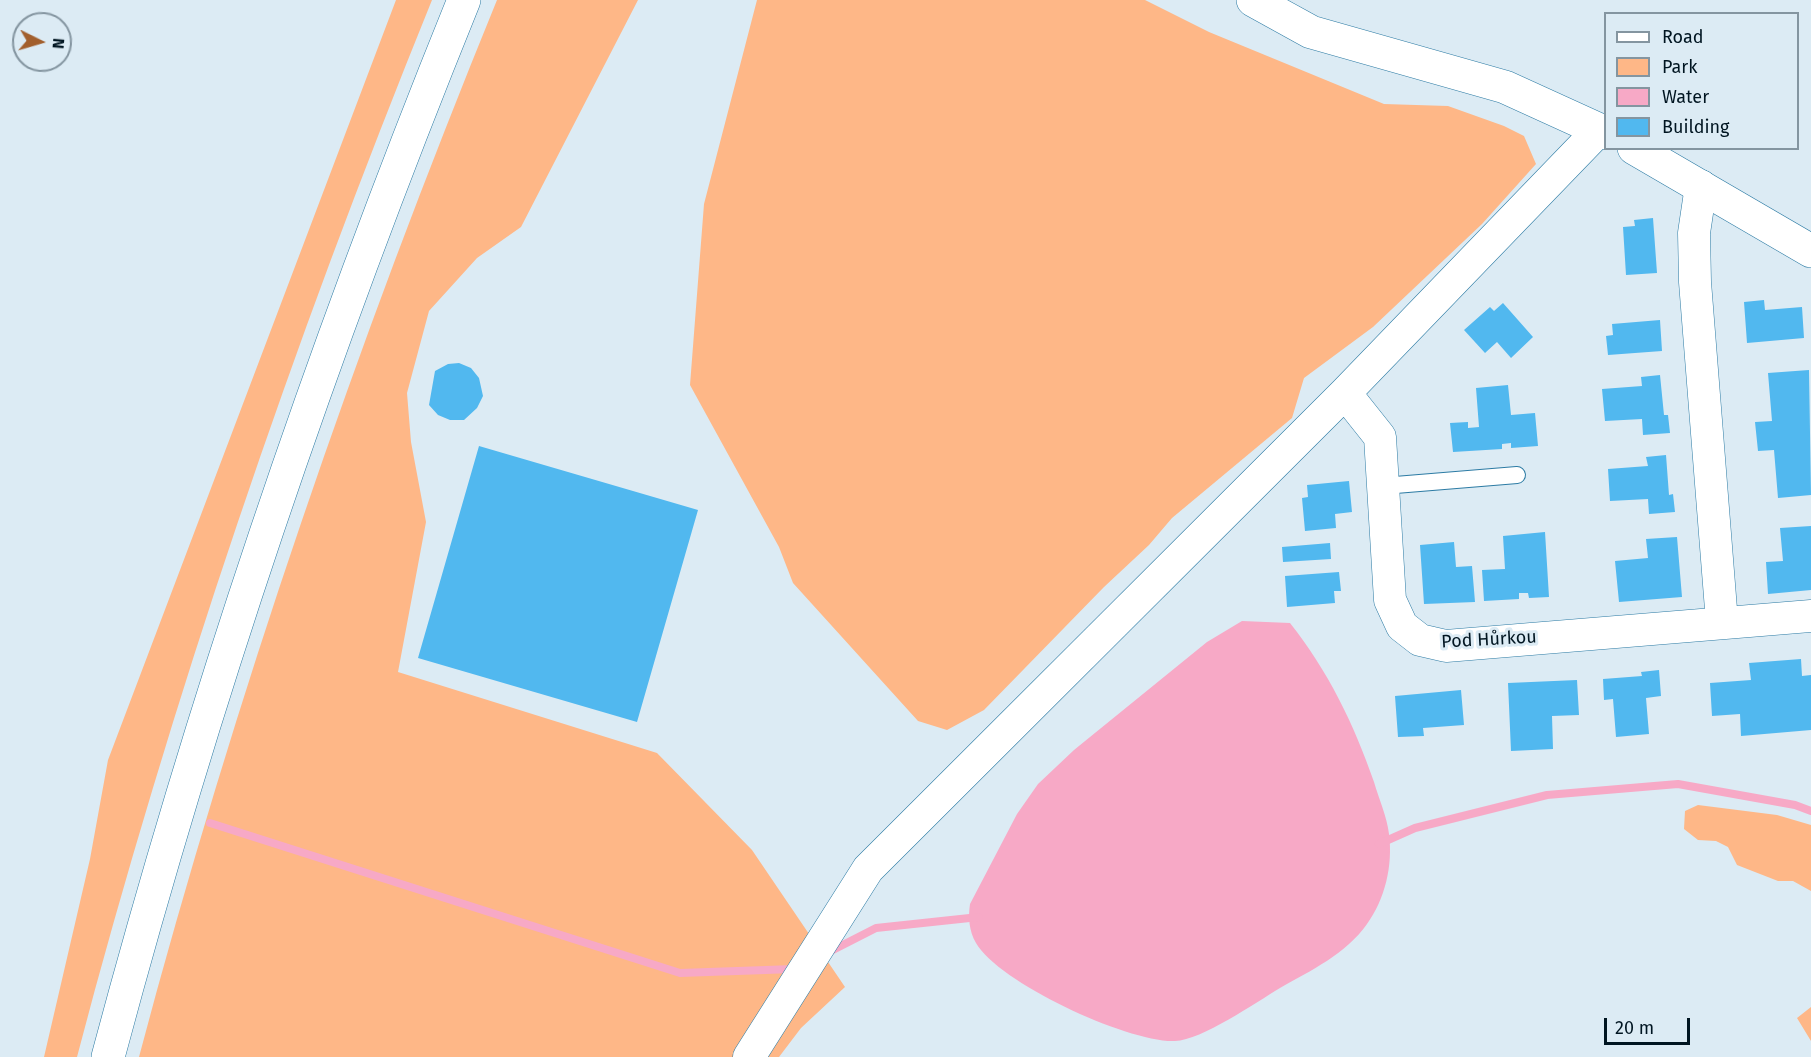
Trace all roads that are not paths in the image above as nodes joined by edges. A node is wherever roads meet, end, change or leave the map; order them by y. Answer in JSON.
{"nodes":[{"id":1,"x":465,"y":0,"type":"edge"},
{"id":2,"x":1253,"y":0,"type":"edge"},
{"id":3,"x":1602,"y":131,"type":"edge"},
{"id":4,"x":1638,"y":150,"type":"edge"},
{"id":5,"x":1701,"y":186,"type":"junction"},
{"id":6,"x":1811,"y":251,"type":"edge"},
{"id":7,"x":1345,"y":393,"type":"junction"},
{"id":8,"x":1517,"y":475,"type":"dead end"},
{"id":9,"x":1383,"y":486,"type":"junction"},
{"id":10,"x":1811,"y":616,"type":"edge"},
{"id":11,"x":1722,"y":622,"type":"junction"},
{"id":12,"x":108,"y":1057,"type":"edge"},
{"id":13,"x":750,"y":1057,"type":"edge"}],
"edges":[{"from":1,"to":12,"type":"main road"},
{"from":2,"to":3,"type":"main road"},
{"from":3,"to":7,"type":"street"},
{"from":4,"to":5,"type":"main road"},
{"from":5,"to":6,"type":"main road"},
{"from":5,"to":11,"type":"street"},
{"from":7,"to":9,"type":"street","name":"Pod Hůrkou"},
{"from":7,"to":13,"type":"street"},
{"from":8,"to":9,"type":"lane"},
{"from":9,"to":11,"type":"street","name":"Pod Hůrkou"},
{"from":10,"to":11,"type":"street","name":"Pod Hůrkou"}]}
